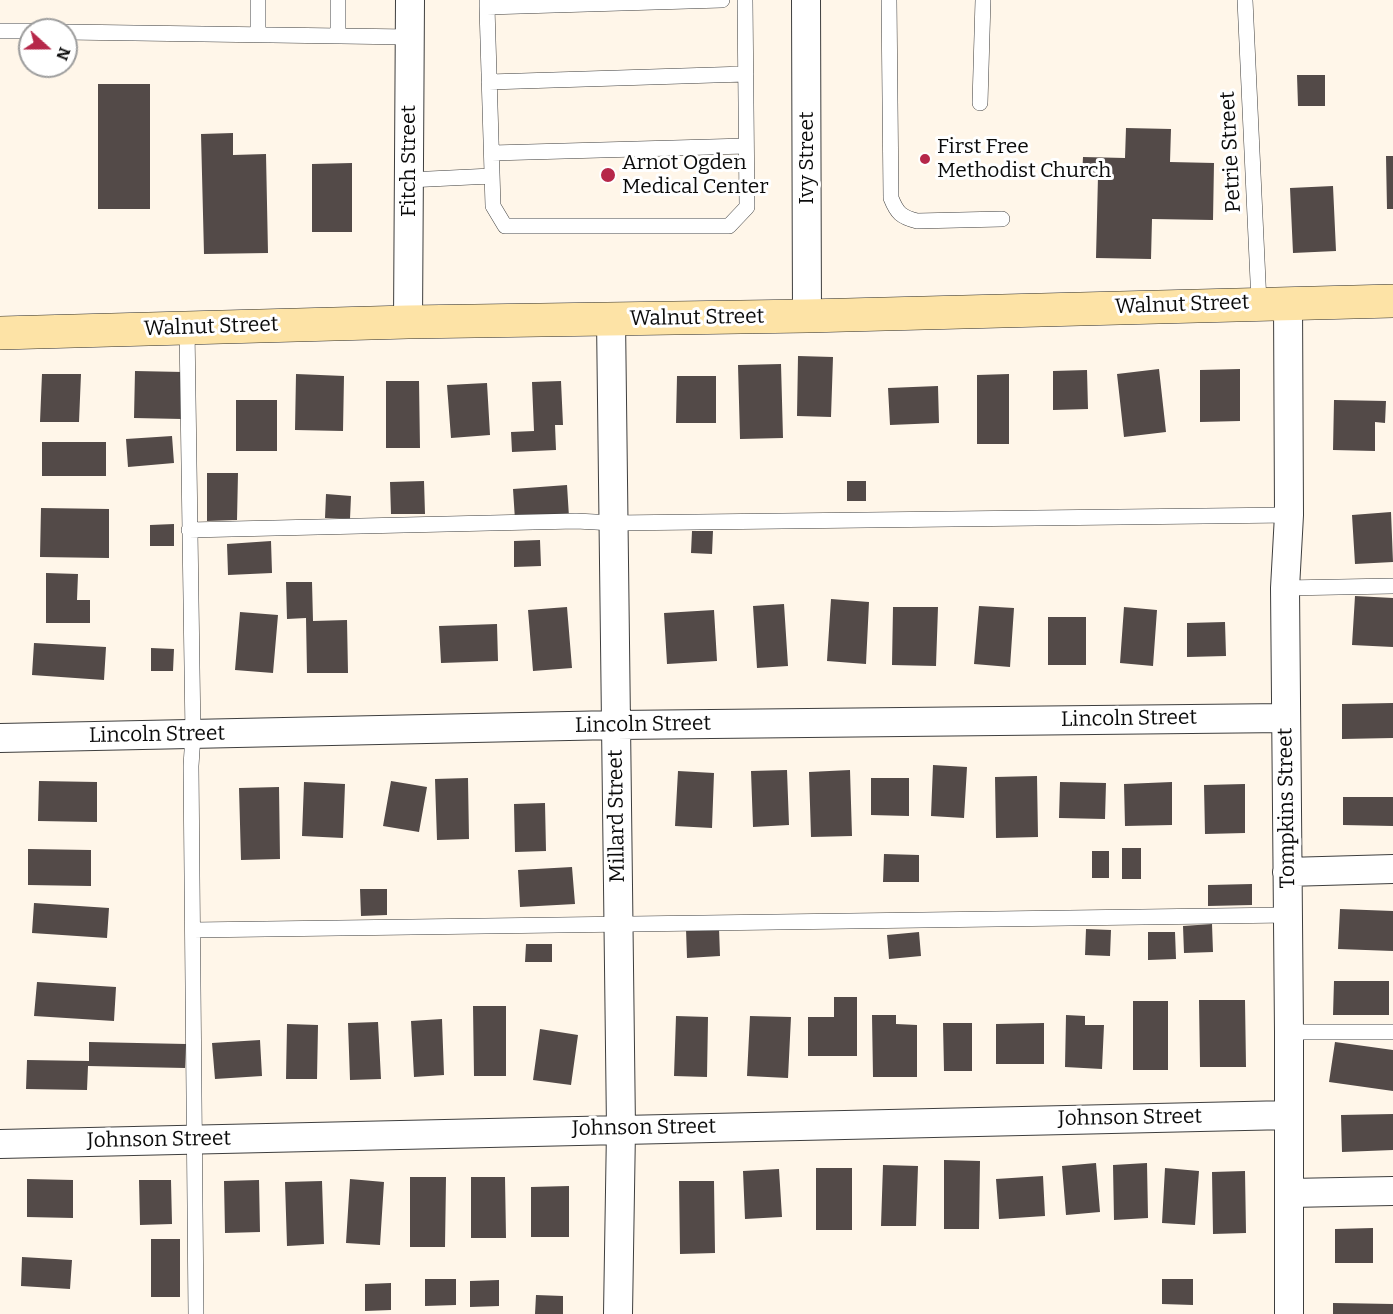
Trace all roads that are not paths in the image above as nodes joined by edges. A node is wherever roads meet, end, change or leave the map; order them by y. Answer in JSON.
{"nodes":[{"id":1,"x":258,"y":0,"type":"edge"},
{"id":2,"x":338,"y":0,"type":"edge"},
{"id":3,"x":410,"y":0,"type":"edge"},
{"id":4,"x":722,"y":0,"type":"edge"},
{"id":5,"x":746,"y":0,"type":"edge"},
{"id":6,"x":806,"y":0,"type":"edge"},
{"id":7,"x":888,"y":0,"type":"edge"},
{"id":8,"x":982,"y":0,"type":"edge"},
{"id":9,"x":1245,"y":0,"type":"edge"},
{"id":10,"x":487,"y":4,"type":"edge"},
{"id":11,"x":0,"y":31,"type":"edge"},
{"id":12,"x":18,"y":31,"type":"edge"},
{"id":13,"x":78,"y":32,"type":"edge"},
{"id":14,"x":258,"y":35,"type":"junction"},
{"id":15,"x":338,"y":36,"type":"junction"},
{"id":16,"x":409,"y":37,"type":"junction"},
{"id":17,"x":746,"y":74,"type":"junction"},
{"id":18,"x":489,"y":82,"type":"junction"},
{"id":19,"x":980,"y":103,"type":"dead end"},
{"id":20,"x":746,"y":146,"type":"junction"},
{"id":21,"x":492,"y":153,"type":"junction"},
{"id":22,"x":492,"y":176,"type":"junction"},
{"id":23,"x":408,"y":180,"type":"junction"},
{"id":24,"x":1002,"y":219,"type":"dead end"},
{"id":25,"x":1393,"y":301,"type":"edge"},
{"id":26,"x":1273,"y":303,"type":"junction"},
{"id":27,"x":807,"y":316,"type":"junction"},
{"id":28,"x":611,"y":319,"type":"junction"},
{"id":29,"x":408,"y":322,"type":"junction"},
{"id":30,"x":187,"y":328,"type":"junction"},
{"id":31,"x":0,"y":333,"type":"edge"},
{"id":32,"x":1289,"y":515,"type":"junction"},
{"id":33,"x":614,"y":522,"type":"junction"},
{"id":34,"x":189,"y":530,"type":"junction"},
{"id":35,"x":1393,"y":586,"type":"edge"},
{"id":36,"x":1285,"y":588,"type":"junction"},
{"id":37,"x":1286,"y":718,"type":"junction"},
{"id":38,"x":616,"y":725,"type":"junction"},
{"id":39,"x":193,"y":735,"type":"junction"},
{"id":40,"x":0,"y":738,"type":"edge"},
{"id":41,"x":1393,"y":869,"type":"edge"},
{"id":42,"x":1287,"y":872,"type":"junction"},
{"id":43,"x":1288,"y":915,"type":"junction"},
{"id":44,"x":618,"y":924,"type":"junction"},
{"id":45,"x":193,"y":930,"type":"junction"},
{"id":46,"x":1288,"y":1032,"type":"junction"},
{"id":47,"x":1393,"y":1032,"type":"edge"},
{"id":48,"x":1289,"y":1115,"type":"junction"},
{"id":49,"x":621,"y":1129,"type":"junction"},
{"id":50,"x":195,"y":1139,"type":"junction"},
{"id":51,"x":0,"y":1144,"type":"edge"},
{"id":52,"x":1393,"y":1191,"type":"edge"},
{"id":53,"x":1289,"y":1193,"type":"junction"},
{"id":54,"x":196,"y":1314,"type":"edge"},
{"id":55,"x":618,"y":1314,"type":"edge"},
{"id":56,"x":1289,"y":1314,"type":"edge"}],
"edges":[{"from":1,"to":14,"type":"lane"},
{"from":2,"to":15,"type":"lane"},
{"from":3,"to":16,"type":"street","name":"Fitch Street"},
{"from":4,"to":10,"type":"lane"},
{"from":5,"to":17,"type":"lane"},
{"from":6,"to":27,"type":"street","name":"Ivy Street"},
{"from":7,"to":24,"type":"lane"},
{"from":8,"to":19,"type":"lane"},
{"from":9,"to":26,"type":"lane","name":"Petrie Street"},
{"from":10,"to":18,"type":"lane"},
{"from":11,"to":12,"type":"lane"},
{"from":13,"to":14,"type":"lane"},
{"from":14,"to":15,"type":"lane"},
{"from":15,"to":16,"type":"lane"},
{"from":16,"to":23,"type":"street","name":"Fitch Street"},
{"from":17,"to":18,"type":"lane"},
{"from":17,"to":20,"type":"lane"},
{"from":18,"to":21,"type":"lane"},
{"from":20,"to":21,"type":"lane"},
{"from":20,"to":22,"type":"lane"},
{"from":21,"to":22,"type":"lane"},
{"from":22,"to":23,"type":"lane"},
{"from":23,"to":29,"type":"street","name":"Fitch Street"},
{"from":25,"to":26,"type":"street","name":"Walnut Street"},
{"from":26,"to":27,"type":"street","name":"Walnut Street"},
{"from":26,"to":32,"type":"street","name":"Tompkins Street"},
{"from":27,"to":28,"type":"street","name":"Walnut Street"},
{"from":28,"to":29,"type":"street","name":"Walnut Street"},
{"from":28,"to":33,"type":"street","name":"Millard Street"},
{"from":29,"to":30,"type":"street","name":"Walnut Street"},
{"from":30,"to":31,"type":"street","name":"Walnut Street"},
{"from":30,"to":34,"type":"lane"},
{"from":32,"to":33,"type":"lane"},
{"from":32,"to":36,"type":"street","name":"Tompkins Street"},
{"from":33,"to":34,"type":"lane"},
{"from":33,"to":38,"type":"street","name":"Millard Street"},
{"from":34,"to":39,"type":"lane"},
{"from":35,"to":36,"type":"lane"},
{"from":36,"to":37,"type":"street","name":"Tompkins Street"},
{"from":37,"to":38,"type":"street","name":"Lincoln Street"},
{"from":37,"to":42,"type":"street","name":"Tompkins Street"},
{"from":38,"to":39,"type":"street","name":"Lincoln Street"},
{"from":38,"to":44,"type":"street","name":"Millard Street"},
{"from":39,"to":40,"type":"street","name":"Lincoln Street"},
{"from":39,"to":45,"type":"lane"},
{"from":41,"to":42,"type":"street"},
{"from":42,"to":43,"type":"street","name":"Tompkins Street"},
{"from":43,"to":44,"type":"lane"},
{"from":43,"to":46,"type":"street","name":"Tompkins Street"},
{"from":44,"to":45,"type":"lane"},
{"from":44,"to":49,"type":"street","name":"Millard Street"},
{"from":45,"to":50,"type":"lane"},
{"from":46,"to":47,"type":"lane"},
{"from":46,"to":48,"type":"street","name":"Tompkins Street"},
{"from":48,"to":49,"type":"street","name":"Johnson Street"},
{"from":48,"to":53,"type":"street","name":"Tompkins Street"},
{"from":49,"to":50,"type":"street","name":"Johnson Street"},
{"from":49,"to":55,"type":"street","name":"Millard Street"},
{"from":50,"to":51,"type":"street","name":"Johnson Street"},
{"from":50,"to":54,"type":"lane"},
{"from":52,"to":53,"type":"street"},
{"from":53,"to":56,"type":"street","name":"Tompkins Street"}]}
